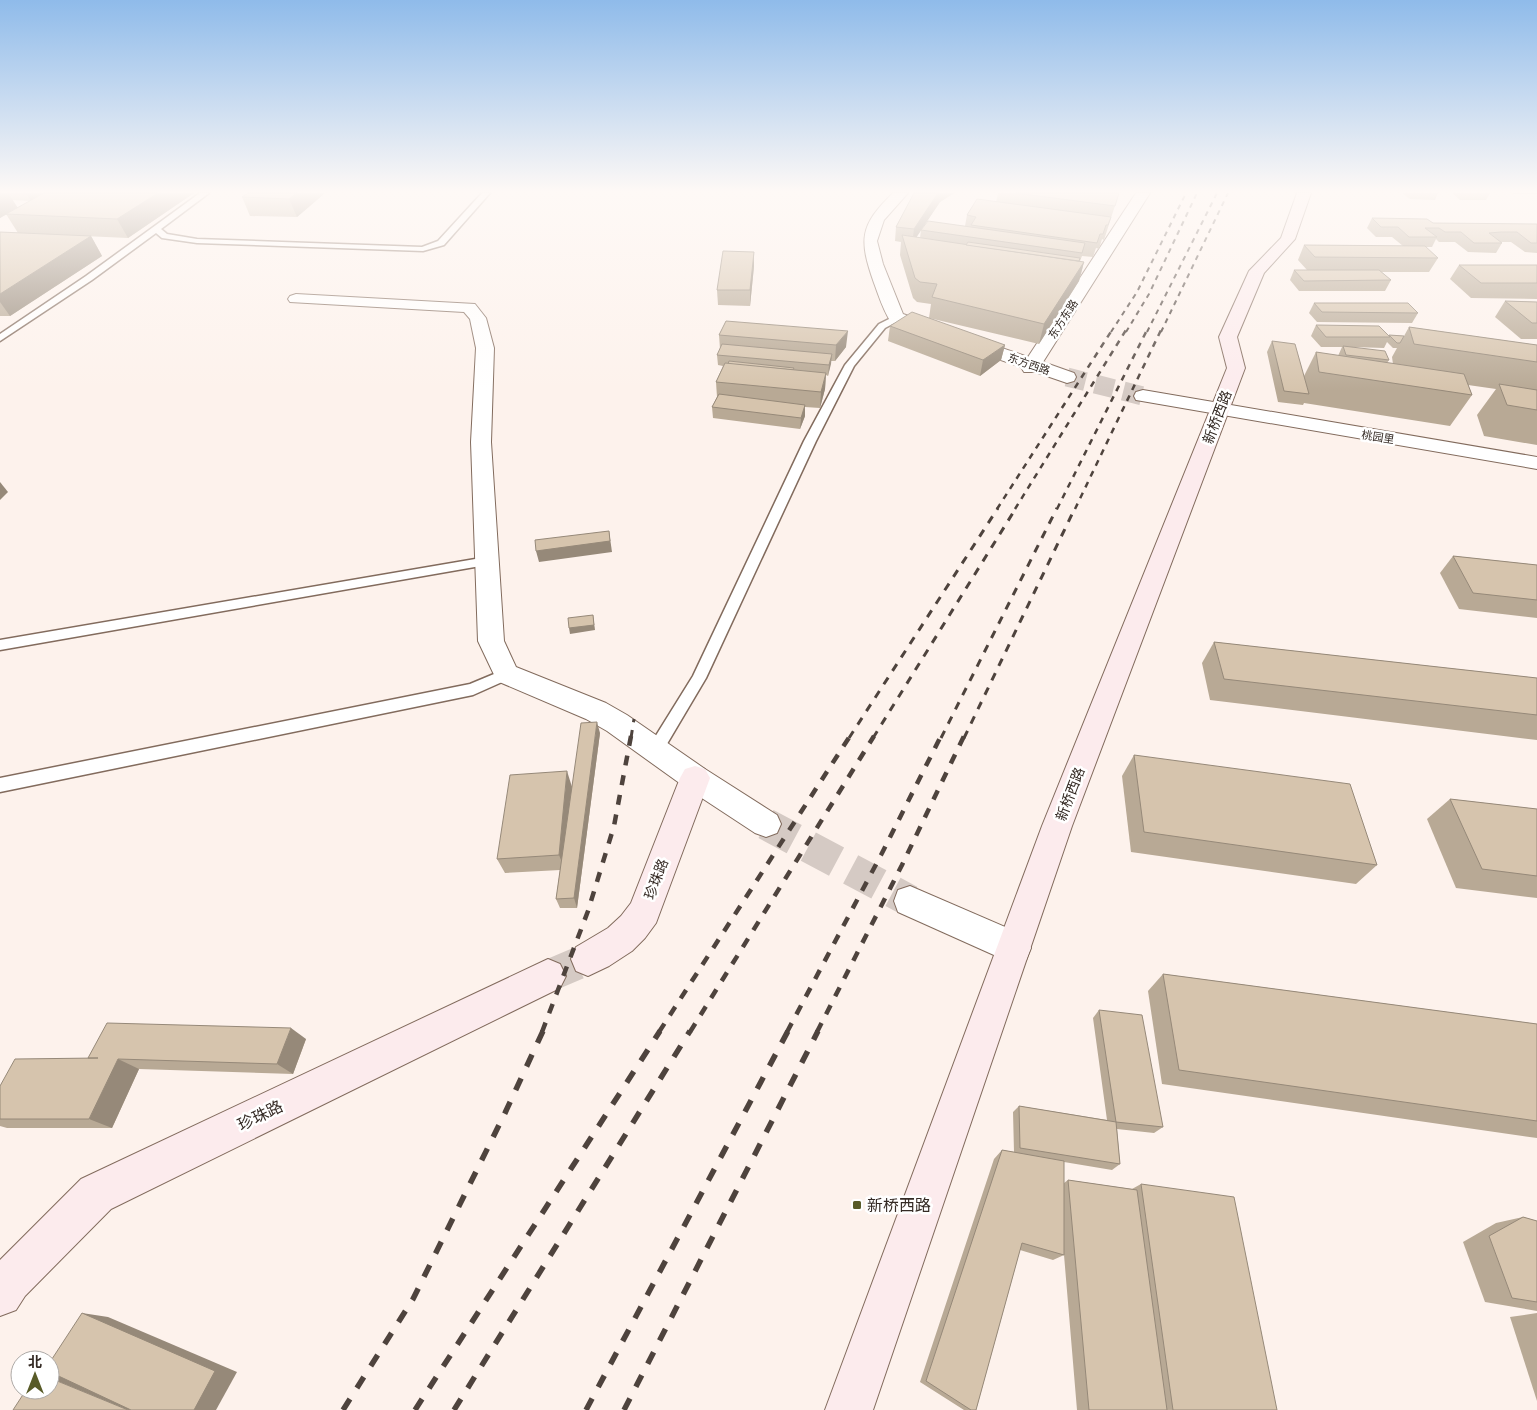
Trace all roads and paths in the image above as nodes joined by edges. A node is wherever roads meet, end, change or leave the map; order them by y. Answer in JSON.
{"nodes":[{"id":1,"x":116,"y":259,"type":"edge"},
{"id":2,"x":874,"y":259,"type":"edge"},
{"id":3,"x":1101,"y":259,"type":"edge"},
{"id":4,"x":1269,"y":259,"type":"edge"},
{"id":5,"x":296,"y":299,"type":"dead end"},
{"id":6,"x":897,"y":318,"type":"junction"},
{"id":7,"x":0,"y":338,"type":"edge"},
{"id":8,"x":1031,"y":367,"type":"junction"},
{"id":9,"x":1067,"y":377,"type":"tunnel mouth"},
{"id":10,"x":1143,"y":396,"type":"tunnel mouth"},
{"id":11,"x":1220,"y":410,"type":"junction"},
{"id":12,"x":1537,"y":463,"type":"edge"},
{"id":13,"x":487,"y":562,"type":"junction"},
{"id":14,"x":0,"y":645,"type":"edge"},
{"id":15,"x":506,"y":674,"type":"junction"},
{"id":16,"x":655,"y":750,"type":"junction"},
{"id":17,"x":695,"y":778,"type":"junction"},
{"id":18,"x":0,"y":785,"type":"edge"},
{"id":19,"x":766,"y":824,"type":"tunnel mouth"},
{"id":20,"x":910,"y":901,"type":"tunnel mouth"},
{"id":21,"x":1014,"y":948,"type":"junction"},
{"id":22,"x":588,"y":959,"type":"tunnel mouth"},
{"id":23,"x":548,"y":976,"type":"tunnel mouth"},
{"id":24,"x":0,"y":1294,"type":"edge"},
{"id":25,"x":849,"y":1410,"type":"edge"}],
"edges":[{"from":1,"to":7,"type":"lane"},
{"from":2,"to":6,"type":"street"},
{"from":3,"to":8,"type":"street","name":"东方东路"},
{"from":4,"to":11,"type":"street","name":"新桥西路"},
{"from":5,"to":13,"type":"street"},
{"from":6,"to":8,"type":"street","name":"东方西路"},
{"from":6,"to":16,"type":"lane"},
{"from":8,"to":9,"type":"street","name":"东方西路"},
{"from":10,"to":11,"type":"street"},
{"from":11,"to":12,"type":"street","name":"桃园里"},
{"from":11,"to":21,"type":"street","name":"新桥西路"},
{"from":13,"to":14,"type":"lane"},
{"from":13,"to":15,"type":"street"},
{"from":15,"to":16,"type":"street"},
{"from":15,"to":18,"type":"lane"},
{"from":16,"to":17,"type":"street"},
{"from":17,"to":19,"type":"street"},
{"from":17,"to":22,"type":"street","name":"珍珠路"},
{"from":20,"to":21,"type":"street"},
{"from":21,"to":25,"type":"street","name":"新桥西路"},
{"from":23,"to":24,"type":"street","name":"珍珠路"}]}
